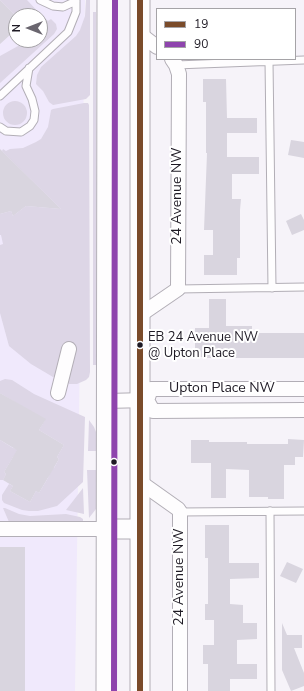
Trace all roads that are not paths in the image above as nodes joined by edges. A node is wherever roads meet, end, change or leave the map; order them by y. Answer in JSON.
{"nodes":[{"id":1,"x":40,"y":0,"type":"edge"},
{"id":2,"x":107,"y":0,"type":"edge"},
{"id":3,"x":140,"y":0,"type":"edge"},
{"id":4,"x":76,"y":1,"type":"edge"},
{"id":5,"x":140,"y":34,"type":"junction"},
{"id":6,"x":156,"y":47,"type":"edge"},
{"id":7,"x":304,"y":60,"type":"edge"},
{"id":8,"x":269,"y":61,"type":"junction"},
{"id":9,"x":174,"y":62,"type":"edge"},
{"id":10,"x":29,"y":68,"type":"junction"},
{"id":11,"x":0,"y":96,"type":"edge"},
{"id":12,"x":0,"y":127,"type":"edge"},
{"id":13,"x":304,"y":287,"type":"edge"},
{"id":14,"x":272,"y":288,"type":"junction"},
{"id":15,"x":178,"y":290,"type":"junction"},
{"id":16,"x":140,"y":315,"type":"junction"},
{"id":17,"x":69,"y":349,"type":"dead end"},
{"id":18,"x":304,"y":389,"type":"edge"},
{"id":19,"x":58,"y":393,"type":"dead end"},
{"id":20,"x":143,"y":400,"type":"junction"},
{"id":21,"x":106,"y":401,"type":"junction"},
{"id":22,"x":304,"y":410,"type":"edge"},
{"id":23,"x":140,"y":482,"type":"junction"},
{"id":24,"x":270,"y":511,"type":"junction"},
{"id":25,"x":304,"y":511,"type":"edge"},
{"id":26,"x":180,"y":512,"type":"junction"},
{"id":27,"x":0,"y":529,"type":"edge"},
{"id":28,"x":106,"y":529,"type":"junction"},
{"id":29,"x":140,"y":529,"type":"junction"},
{"id":30,"x":106,"y":691,"type":"edge"},
{"id":31,"x":140,"y":691,"type":"edge"},
{"id":32,"x":180,"y":691,"type":"edge"},
{"id":33,"x":271,"y":691,"type":"edge"}],
"edges":[{"from":1,"to":4,"type":"lane"},
{"from":2,"to":21,"type":"street"},
{"from":3,"to":5,"type":"street"},
{"from":4,"to":10,"type":"lane"},
{"from":5,"to":6,"type":"street"},
{"from":5,"to":16,"type":"street"},
{"from":7,"to":8,"type":"lane"},
{"from":8,"to":9,"type":"lane"},
{"from":8,"to":14,"type":"lane"},
{"from":9,"to":15,"type":"street","name":"24 Avenue NW"},
{"from":10,"to":11,"type":"lane"},
{"from":10,"to":12,"type":"lane"},
{"from":13,"to":14,"type":"lane"},
{"from":14,"to":15,"type":"lane"},
{"from":15,"to":16,"type":"street"},
{"from":16,"to":20,"type":"street"},
{"from":17,"to":19,"type":"street"},
{"from":18,"to":20,"type":"street","name":"Upton Place NW"},
{"from":20,"to":21,"type":"street"},
{"from":20,"to":22,"type":"street","name":"Upton Place NW"},
{"from":20,"to":23,"type":"street"},
{"from":21,"to":28,"type":"street"},
{"from":23,"to":26,"type":"street","name":"24 Avenue NW"},
{"from":23,"to":29,"type":"street"},
{"from":24,"to":25,"type":"lane"},
{"from":24,"to":26,"type":"lane"},
{"from":24,"to":33,"type":"lane"},
{"from":26,"to":32,"type":"street","name":"24 Avenue NW"},
{"from":27,"to":28,"type":"street"},
{"from":28,"to":29,"type":"street"},
{"from":28,"to":30,"type":"street"},
{"from":29,"to":31,"type":"street"}]}
